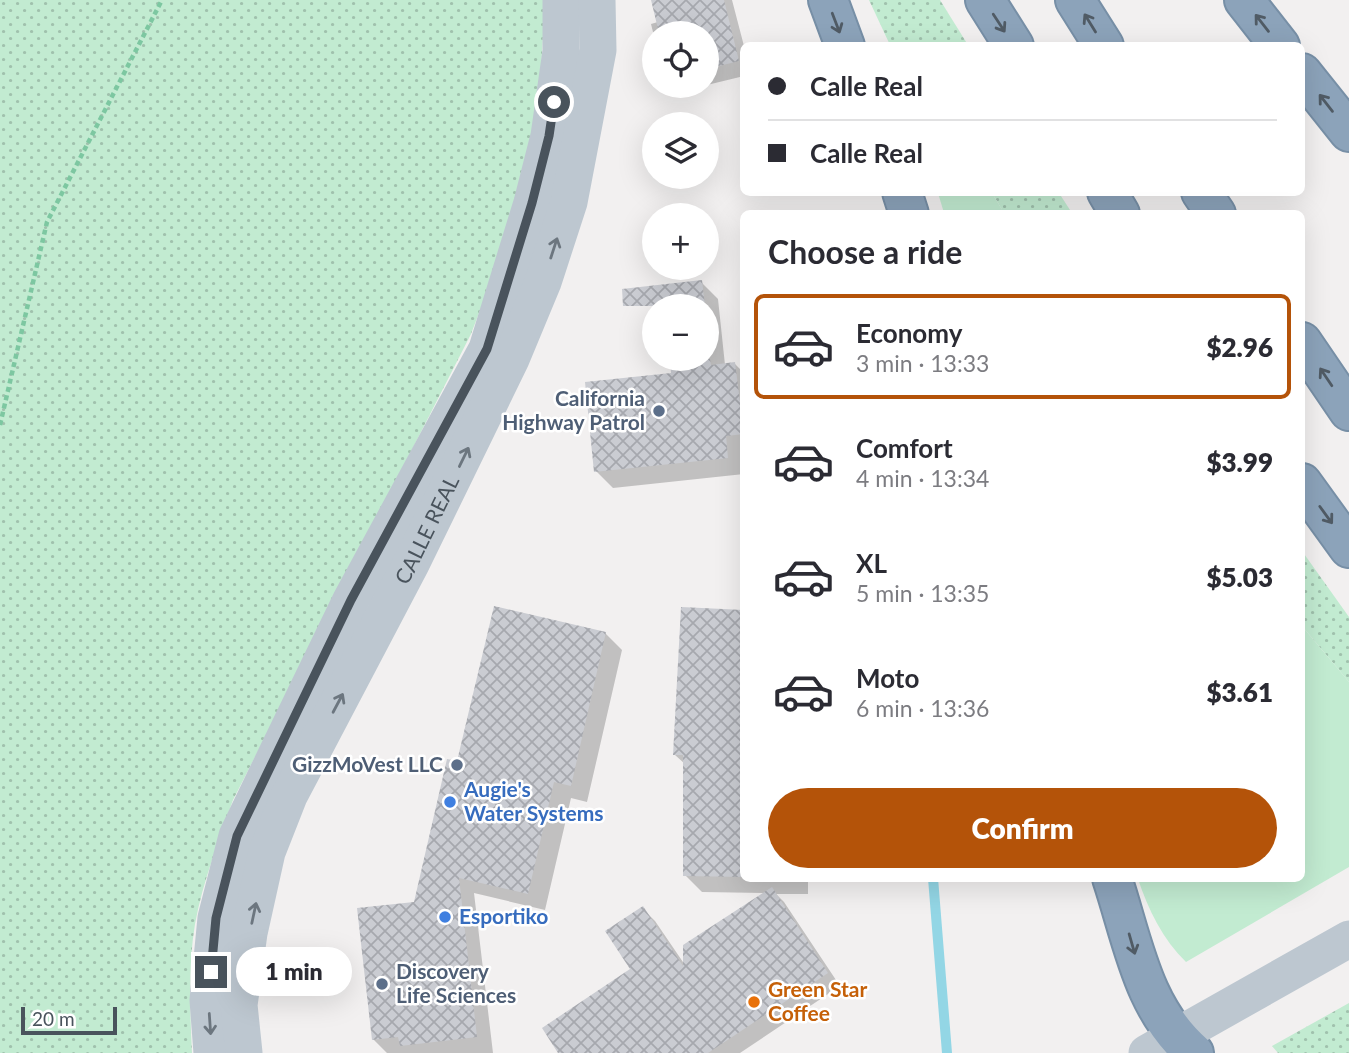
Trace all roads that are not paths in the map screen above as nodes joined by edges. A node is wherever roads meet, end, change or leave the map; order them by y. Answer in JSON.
{"nodes":[{"id":1,"x":561,"y":0,"type":"edge"},
{"id":2,"x":597,"y":0,"type":"edge"},
{"id":3,"x":828,"y":0,"type":"edge"},
{"id":4,"x":985,"y":0,"type":"edge"},
{"id":5,"x":1076,"y":0,"type":"edge"},
{"id":6,"x":1244,"y":0,"type":"edge"},
{"id":7,"x":844,"y":42,"type":"edge"},
{"id":8,"x":1011,"y":42,"type":"edge"},
{"id":9,"x":1102,"y":42,"type":"edge"},
{"id":10,"x":1277,"y":42,"type":"edge"},
{"id":11,"x":1305,"y":77,"type":"edge"},
{"id":12,"x":1349,"y":132,"type":"edge"},
{"id":13,"x":1305,"y":346,"type":"edge"},
{"id":14,"x":1349,"y":411,"type":"edge"},
{"id":15,"x":1305,"y":487,"type":"edge"},
{"id":16,"x":1349,"y":548,"type":"edge"},
{"id":17,"x":1113,"y":882,"type":"edge"},
{"id":18,"x":1349,"y":939,"type":"edge"},
{"id":19,"x":1172,"y":1048,"type":"edge"},
{"id":20,"x":212,"y":1053,"type":"edge"},
{"id":21,"x":244,"y":1053,"type":"edge"}],
"edges":[{"from":1,"to":20,"type":"main road","name":"CALLE REAL","one_way":true},
{"from":21,"to":2,"type":"main road","name":"CALLE REAL","one_way":true},
{"from":3,"to":7,"type":"highway","one_way":true},
{"from":4,"to":8,"type":"highway","one_way":true},
{"from":9,"to":5,"type":"highway","one_way":true},
{"from":10,"to":6,"type":"highway","one_way":true},
{"from":12,"to":11,"type":"highway","one_way":true},
{"from":14,"to":13,"type":"highway","one_way":true},
{"from":15,"to":16,"type":"highway","one_way":true},
{"from":17,"to":19,"type":"highway","one_way":true},
{"from":18,"to":19,"type":"main road"}]}
